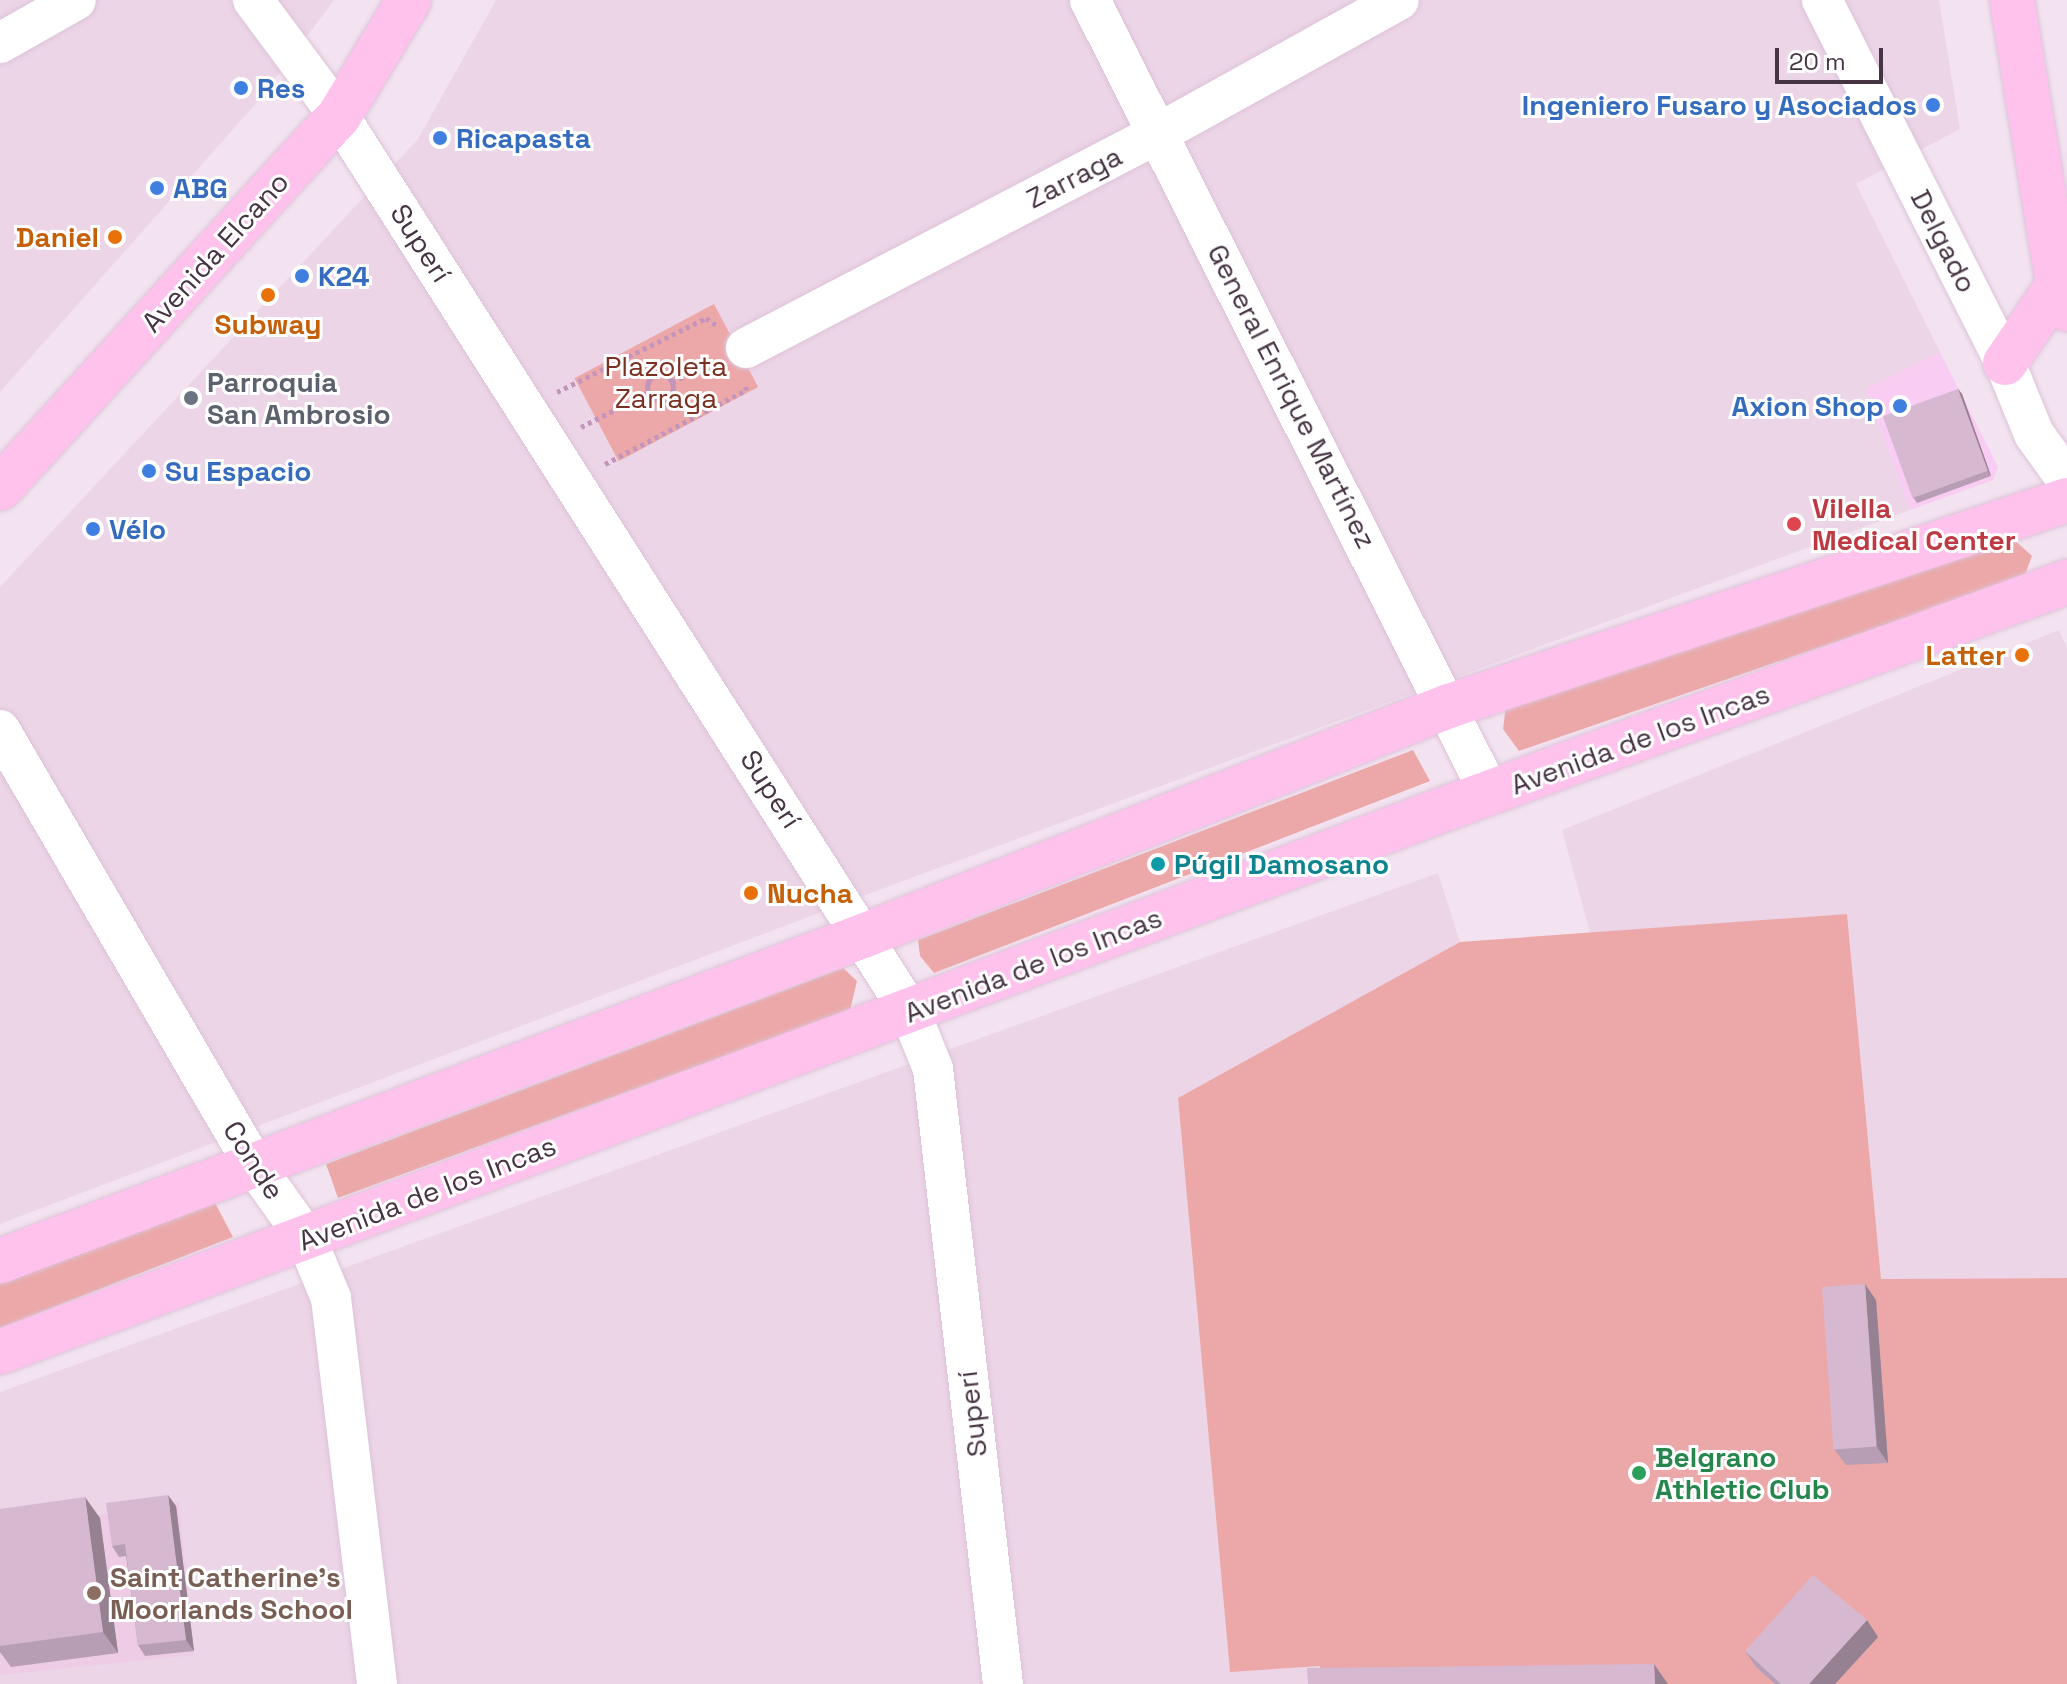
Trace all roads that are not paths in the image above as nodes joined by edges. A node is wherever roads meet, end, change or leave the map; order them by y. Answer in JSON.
{"nodes":[{"id":1,"x":76,"y":0,"type":"edge"},
{"id":2,"x":253,"y":0,"type":"edge"},
{"id":3,"x":409,"y":0,"type":"edge"},
{"id":4,"x":1090,"y":0,"type":"edge"},
{"id":5,"x":1399,"y":0,"type":"edge"},
{"id":6,"x":1822,"y":0,"type":"edge"},
{"id":7,"x":2012,"y":0,"type":"edge"},
{"id":8,"x":0,"y":43,"type":"edge"},
{"id":9,"x":339,"y":116,"type":"junction"},
{"id":10,"x":1159,"y":133,"type":"junction"},
{"id":11,"x":2063,"y":297,"type":"edge"},
{"id":12,"x":746,"y":348,"type":"road end"},
{"id":13,"x":2005,"y":363,"type":"junction"},
{"id":14,"x":2067,"y":480,"type":"edge"},
{"id":15,"x":0,"y":488,"type":"edge"},
{"id":16,"x":2067,"y":500,"type":"edge"},
{"id":17,"x":2067,"y":582,"type":"edge"},
{"id":18,"x":1449,"y":706,"type":"junction"},
{"id":19,"x":0,"y":730,"type":"edge"},
{"id":20,"x":1490,"y":794,"type":"junction"},
{"id":21,"x":863,"y":936,"type":"junction"},
{"id":22,"x":910,"y":1012,"type":"junction"},
{"id":23,"x":254,"y":1165,"type":"junction"},
{"id":24,"x":306,"y":1238,"type":"junction"},
{"id":25,"x":0,"y":1261,"type":"edge"},
{"id":26,"x":0,"y":1352,"type":"edge"},
{"id":27,"x":369,"y":1683,"type":"edge"},
{"id":28,"x":1003,"y":1684,"type":"edge"}],
"edges":[{"from":1,"to":8,"type":"street"},
{"from":2,"to":9,"type":"street","name":"Superí"},
{"from":3,"to":9,"type":"main road","name":"Avenida Elcano"},
{"from":4,"to":10,"type":"street","name":"General Enrique Martínez"},
{"from":5,"to":10,"type":"street","name":"Zarraga"},
{"from":6,"to":13,"type":"street","name":"Delgado"},
{"from":7,"to":11,"type":"main road"},
{"from":9,"to":15,"type":"main road","name":"Avenida Elcano"},
{"from":9,"to":21,"type":"street","name":"Superí"},
{"from":10,"to":12,"type":"street","name":"Zarraga"},
{"from":10,"to":18,"type":"street","name":"General Enrique Martínez"},
{"from":11,"to":13,"type":"main road"},
{"from":13,"to":14,"type":"street","name":"Delgado"},
{"from":16,"to":18,"type":"main road"},
{"from":17,"to":20,"type":"main road","name":"Avenida de los Incas"},
{"from":18,"to":20,"type":"street","name":"General Enrique Martínez"},
{"from":18,"to":21,"type":"main road"},
{"from":19,"to":23,"type":"street","name":"Conde"},
{"from":20,"to":22,"type":"main road","name":"Avenida de los Incas"},
{"from":21,"to":22,"type":"street","name":"Superí"},
{"from":21,"to":23,"type":"main road"},
{"from":22,"to":24,"type":"main road","name":"Avenida de los Incas"},
{"from":22,"to":28,"type":"street","name":"Superí"},
{"from":23,"to":24,"type":"street","name":"Conde"},
{"from":23,"to":25,"type":"main road"},
{"from":24,"to":26,"type":"main road","name":"Avenida de los Incas"},
{"from":24,"to":27,"type":"street","name":"Conde"}]}
